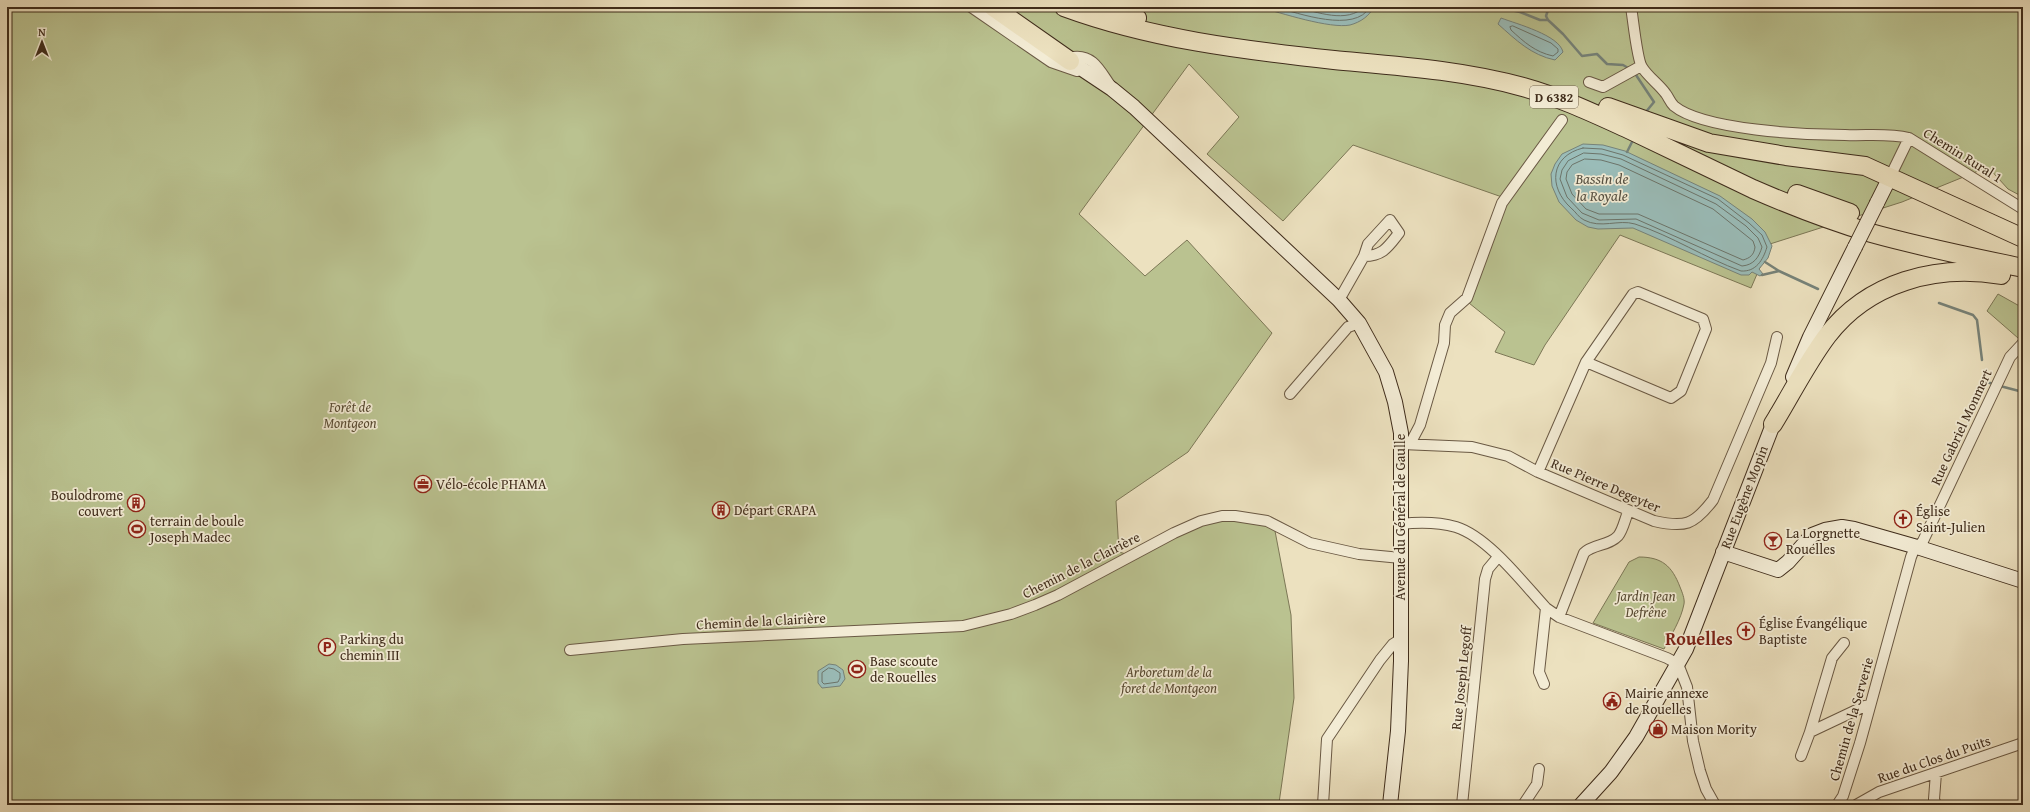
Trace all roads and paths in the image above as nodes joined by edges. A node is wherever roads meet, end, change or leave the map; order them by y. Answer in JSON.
{"nodes":[{"id":1,"x":971,"y":7,"type":"edge"},
{"id":2,"x":993,"y":7,"type":"edge"},
{"id":3,"x":1064,"y":7,"type":"edge"},
{"id":4,"x":1101,"y":7,"type":"edge"},
{"id":5,"x":1631,"y":7,"type":"edge"},
{"id":6,"x":1067,"y":65,"type":"junction"},
{"id":7,"x":1641,"y":66,"type":"junction"},
{"id":8,"x":1589,"y":82,"type":"dead end"},
{"id":9,"x":1112,"y":89,"type":"junction"},
{"id":10,"x":1608,"y":107,"type":"junction"},
{"id":11,"x":1562,"y":120,"type":"dead end"},
{"id":12,"x":1909,"y":138,"type":"junction"},
{"id":13,"x":1890,"y":177,"type":"junction"},
{"id":14,"x":2023,"y":209,"type":"edge"},
{"id":15,"x":2023,"y":238,"type":"edge"},
{"id":16,"x":1364,"y":256,"type":"dead end"},
{"id":17,"x":2023,"y":256,"type":"edge"},
{"id":18,"x":2023,"y":268,"type":"edge"},
{"id":19,"x":2023,"y":278,"type":"edge"},
{"id":20,"x":1339,"y":300,"type":"junction"},
{"id":21,"x":1359,"y":323,"type":"junction"},
{"id":22,"x":1777,"y":337,"type":"dead end"},
{"id":23,"x":2023,"y":343,"type":"edge"},
{"id":24,"x":1586,"y":362,"type":"junction"},
{"id":25,"x":1290,"y":394,"type":"dead end"},
{"id":26,"x":1773,"y":424,"type":"junction"},
{"id":27,"x":1406,"y":444,"type":"junction"},
{"id":28,"x":1538,"y":472,"type":"junction"},
{"id":29,"x":1628,"y":512,"type":"junction"},
{"id":30,"x":1401,"y":524,"type":"junction"},
{"id":31,"x":1917,"y":547,"type":"junction"},
{"id":32,"x":1722,"y":552,"type":"junction"},
{"id":33,"x":1498,"y":557,"type":"junction"},
{"id":34,"x":1402,"y":558,"type":"junction"},
{"id":35,"x":2023,"y":581,"type":"edge"},
{"id":36,"x":1546,"y":608,"type":"junction"},
{"id":37,"x":1559,"y":616,"type":"junction"},
{"id":38,"x":1401,"y":638,"type":"junction"},
{"id":39,"x":1844,"y":643,"type":"dead end"},
{"id":40,"x":570,"y":650,"type":"dead end"},
{"id":41,"x":1678,"y":664,"type":"junction"},
{"id":42,"x":1544,"y":684,"type":"dead end"},
{"id":43,"x":1870,"y":705,"type":"junction"},
{"id":44,"x":1810,"y":732,"type":"junction"},
{"id":45,"x":2023,"y":743,"type":"edge"},
{"id":46,"x":1801,"y":756,"type":"dead end"},
{"id":47,"x":1539,"y":769,"type":"dead end"},
{"id":48,"x":1936,"y":773,"type":"junction"},
{"id":49,"x":1323,"y":805,"type":"edge"},
{"id":50,"x":1390,"y":805,"type":"edge"},
{"id":51,"x":1462,"y":805,"type":"edge"},
{"id":52,"x":1523,"y":805,"type":"edge"},
{"id":53,"x":1581,"y":805,"type":"edge"},
{"id":54,"x":1715,"y":805,"type":"edge"},
{"id":55,"x":1836,"y":805,"type":"edge"},
{"id":56,"x":1856,"y":805,"type":"edge"},
{"id":57,"x":1936,"y":805,"type":"edge"}],
"edges":[{"from":1,"to":6,"type":"street"},
{"from":2,"to":6,"type":"highway"},
{"from":3,"to":18,"type":"highway","number":"D 6382"},
{"from":4,"to":10,"type":"highway","number":"D 6382"},
{"from":5,"to":7,"type":"street"},
{"from":6,"to":9,"type":"street","name":"Avenue du Général de Gaulle"},
{"from":6,"to":9,"type":"street"},
{"from":7,"to":8,"type":"street"},
{"from":7,"to":12,"type":"street"},
{"from":9,"to":20,"type":"street","name":"Avenue du Général de Gaulle"},
{"from":10,"to":13,"type":"highway"},
{"from":10,"to":17,"type":"highway","number":"D 6382"},
{"from":11,"to":27,"type":"street"},
{"from":12,"to":13,"type":"street"},
{"from":12,"to":14,"type":"street","name":"Chemin Rural 1"},
{"from":13,"to":15,"type":"highway"},
{"from":13,"to":26,"type":"street","name":"Rue Eugène Mopin","bridge":true},
{"from":16,"to":20,"type":"street"},
{"from":19,"to":26,"type":"highway"},
{"from":20,"to":21,"type":"street","name":"Avenue du Général de Gaulle"},
{"from":21,"to":25,"type":"street"},
{"from":21,"to":27,"type":"street","name":"Avenue du Général de Gaulle"},
{"from":22,"to":29,"type":"street","name":"Rue Pierre Degeyter"},
{"from":23,"to":31,"type":"street","name":"Rue Gabriel Monmert"},
{"from":24,"to":24,"type":"street"},
{"from":24,"to":28,"type":"street"},
{"from":26,"to":32,"type":"street","name":"Rue Eugène Mopin"},
{"from":27,"to":28,"type":"street","name":"Rue Pierre Degeyter"},
{"from":27,"to":30,"type":"street","name":"Avenue du Général de Gaulle"},
{"from":28,"to":29,"type":"street","name":"Rue Pierre Degeyter"},
{"from":29,"to":37,"type":"street"},
{"from":30,"to":33,"type":"street"},
{"from":30,"to":34,"type":"street","name":"Avenue du Général de Gaulle"},
{"from":31,"to":32,"type":"street"},
{"from":31,"to":35,"type":"street"},
{"from":31,"to":43,"type":"street","name":"Chemin de la Serverie"},
{"from":32,"to":41,"type":"street","name":"Rue Eugène Mopin"},
{"from":33,"to":36,"type":"street"},
{"from":33,"to":51,"type":"street","name":"Rue Joseph Legoff"},
{"from":34,"to":38,"type":"street","name":"Avenue du Général de Gaulle"},
{"from":34,"to":40,"type":"street","name":"Chemin de la Clairière"},
{"from":36,"to":37,"type":"street"},
{"from":36,"to":42,"type":"street"},
{"from":37,"to":41,"type":"street"},
{"from":38,"to":49,"type":"street"},
{"from":38,"to":50,"type":"street","name":"Avenue du Général de Gaulle"},
{"from":39,"to":44,"type":"street"},
{"from":41,"to":53,"type":"street","name":"Rue Eugène Mopin"},
{"from":41,"to":54,"type":"street"},
{"from":43,"to":44,"type":"street"},
{"from":43,"to":55,"type":"street","name":"Chemin de la Serverie"},
{"from":44,"to":46,"type":"street"},
{"from":45,"to":48,"type":"street","name":"Rue du Clos du Puits"},
{"from":47,"to":52,"type":"street"},
{"from":48,"to":56,"type":"street","name":"Rue du Clos du Puits"},
{"from":48,"to":57,"type":"street"}]}
